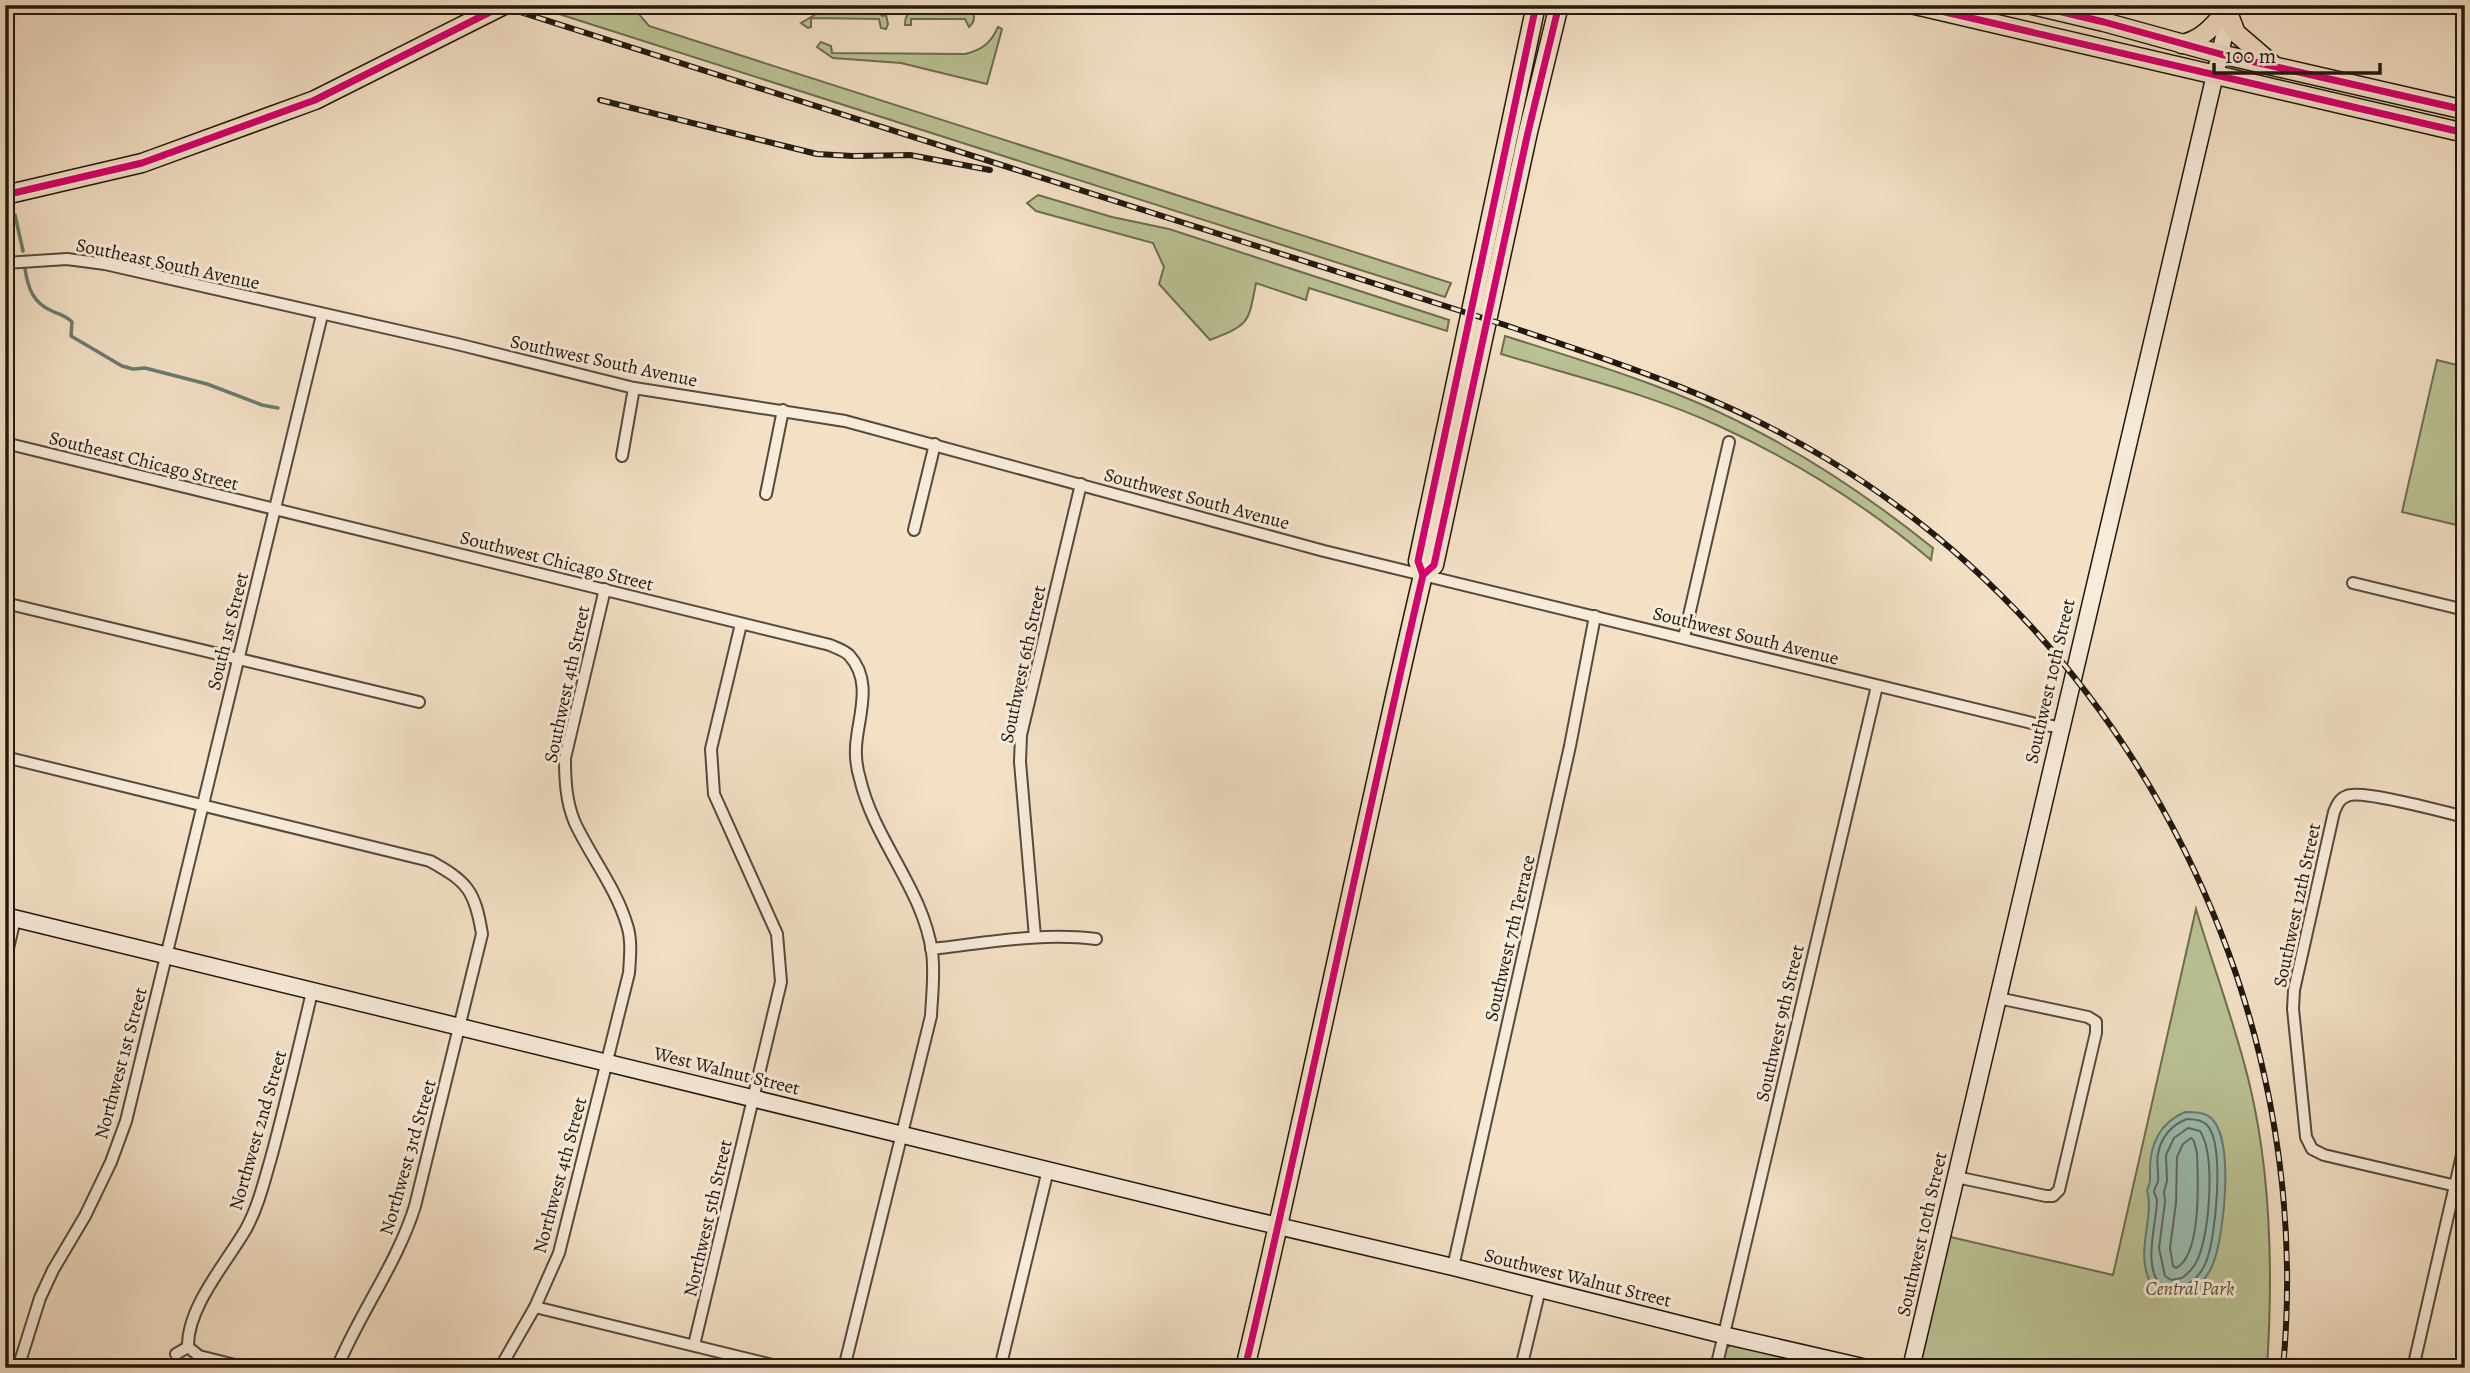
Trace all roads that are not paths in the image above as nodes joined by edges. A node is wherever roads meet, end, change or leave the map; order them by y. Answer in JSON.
{"nodes":[{"id":1,"x":504,"y":5,"type":"edge"},
{"id":2,"x":1536,"y":5,"type":"edge"},
{"id":3,"x":1559,"y":5,"type":"edge"},
{"id":4,"x":1570,"y":5,"type":"edge"},
{"id":5,"x":1915,"y":5,"type":"edge"},
{"id":6,"x":2032,"y":5,"type":"edge"},
{"id":7,"x":2230,"y":9,"type":"edge"},
{"id":8,"x":1552,"y":33,"type":"junction"},
{"id":9,"x":2182,"y":44,"type":"junction"},
{"id":10,"x":2220,"y":54,"type":"junction"},
{"id":11,"x":2278,"y":68,"type":"junction"},
{"id":12,"x":2214,"y":76,"type":"junction"},
{"id":13,"x":2356,"y":85,"type":"junction"},
{"id":14,"x":2354,"y":107,"type":"junction"},
{"id":15,"x":2465,"y":110,"type":"edge"},
{"id":16,"x":2465,"y":133,"type":"edge"},
{"id":17,"x":5,"y":195,"type":"edge"},
{"id":18,"x":5,"y":263,"type":"edge"},
{"id":19,"x":322,"y":315,"type":"junction"},
{"id":20,"x":634,"y":388,"type":"junction"},
{"id":21,"x":783,"y":410,"type":"junction"},
{"id":22,"x":1729,"y":442,"type":"dead end"},
{"id":23,"x":5,"y":443,"type":"edge"},
{"id":24,"x":935,"y":444,"type":"junction"},
{"id":25,"x":622,"y":456,"type":"dead end"},
{"id":26,"x":1081,"y":484,"type":"junction"},
{"id":27,"x":766,"y":494,"type":"dead end"},
{"id":28,"x":275,"y":510,"type":"junction"},
{"id":29,"x":914,"y":530,"type":"dead end"},
{"id":30,"x":1423,"y":575,"type":"junction"},
{"id":31,"x":2353,"y":583,"type":"dead end"},
{"id":32,"x":605,"y":589,"type":"junction"},
{"id":33,"x":5,"y":603,"type":"edge"},
{"id":34,"x":2465,"y":610,"type":"edge"},
{"id":35,"x":1595,"y":616,"type":"junction"},
{"id":36,"x":741,"y":624,"type":"junction"},
{"id":37,"x":1684,"y":637,"type":"junction"},
{"id":38,"x":238,"y":659,"type":"junction"},
{"id":39,"x":1877,"y":685,"type":"junction"},
{"id":40,"x":419,"y":702,"type":"dead end"},
{"id":41,"x":2060,"y":727,"type":"junction"},
{"id":42,"x":5,"y":757,"type":"edge"},
{"id":43,"x":201,"y":807,"type":"junction"},
{"id":44,"x":2465,"y":817,"type":"edge"},
{"id":45,"x":10,"y":917,"type":"edge"},
{"id":46,"x":1035,"y":937,"type":"junction"},
{"id":47,"x":1096,"y":939,"type":"dead end"},
{"id":48,"x":932,"y":949,"type":"junction"},
{"id":49,"x":166,"y":955,"type":"junction"},
{"id":50,"x":5,"y":961,"type":"edge"},
{"id":51,"x":312,"y":992,"type":"junction"},
{"id":52,"x":1998,"y":998,"type":"junction"},
{"id":53,"x":460,"y":1027,"type":"junction"},
{"id":54,"x":606,"y":1063,"type":"junction"},
{"id":55,"x":753,"y":1099,"type":"junction"},
{"id":56,"x":901,"y":1134,"type":"junction"},
{"id":57,"x":2465,"y":1142,"type":"edge"},
{"id":58,"x":1048,"y":1170,"type":"junction"},
{"id":59,"x":1956,"y":1177,"type":"junction"},
{"id":60,"x":2460,"y":1186,"type":"edge"},
{"id":61,"x":1279,"y":1225,"type":"junction"},
{"id":62,"x":1453,"y":1267,"type":"junction"},
{"id":63,"x":1539,"y":1290,"type":"junction"},
{"id":64,"x":535,"y":1307,"type":"junction"},
{"id":65,"x":1723,"y":1335,"type":"junction"},
{"id":66,"x":694,"y":1345,"type":"junction"},
{"id":67,"x":188,"y":1348,"type":"junction"},
{"id":68,"x":176,"y":1354,"type":"dead end"},
{"id":69,"x":18,"y":1368,"type":"edge"},
{"id":70,"x":247,"y":1368,"type":"edge"},
{"id":71,"x":337,"y":1368,"type":"edge"},
{"id":72,"x":500,"y":1368,"type":"edge"},
{"id":73,"x":785,"y":1368,"type":"edge"},
{"id":74,"x":844,"y":1368,"type":"edge"},
{"id":75,"x":1000,"y":1368,"type":"edge"},
{"id":76,"x":1245,"y":1368,"type":"edge"},
{"id":77,"x":1521,"y":1368,"type":"edge"},
{"id":78,"x":1716,"y":1368,"type":"edge"},
{"id":79,"x":1867,"y":1368,"type":"edge"},
{"id":80,"x":1911,"y":1368,"type":"edge"},
{"id":81,"x":2413,"y":1368,"type":"edge"}],
"edges":[{"from":1,"to":17,"type":"main road"},
{"from":2,"to":30,"type":"main road"},
{"from":3,"to":8,"type":"main road"},
{"from":4,"to":8,"type":"main road"},
{"from":5,"to":12,"type":"main road"},
{"from":6,"to":9,"type":"main road"},
{"from":7,"to":9,"type":"main road"},
{"from":7,"to":10,"type":"street","name":"Southwest 10th Street"},
{"from":7,"to":11,"type":"main road"},
{"from":8,"to":30,"type":"main road"},
{"from":9,"to":10,"type":"main road"},
{"from":10,"to":11,"type":"main road"},
{"from":10,"to":12,"type":"street","name":"Southwest 10th Street"},
{"from":11,"to":13,"type":"main road"},
{"from":12,"to":14,"type":"main road"},
{"from":12,"to":41,"type":"street","name":"Southwest 10th Street"},
{"from":13,"to":14,"type":"main road"},
{"from":13,"to":15,"type":"main road"},
{"from":14,"to":16,"type":"main road"},
{"from":18,"to":19,"type":"street","name":"Southeast South Avenue"},
{"from":19,"to":20,"type":"street","name":"Southwest South Avenue"},
{"from":19,"to":28,"type":"street","name":"South 1st Street"},
{"from":20,"to":21,"type":"street","name":"Southwest South Avenue"},
{"from":20,"to":25,"type":"street"},
{"from":21,"to":24,"type":"street","name":"Southwest South Avenue"},
{"from":21,"to":27,"type":"street"},
{"from":22,"to":37,"type":"street"},
{"from":23,"to":28,"type":"street","name":"Southeast Chicago Street"},
{"from":24,"to":26,"type":"street","name":"Southwest South Avenue"},
{"from":24,"to":29,"type":"street"},
{"from":26,"to":30,"type":"street","name":"Southwest South Avenue"},
{"from":26,"to":46,"type":"street","name":"Southwest 6th Street"},
{"from":28,"to":32,"type":"street","name":"Southwest Chicago Street"},
{"from":28,"to":38,"type":"street","name":"South 1st Street"},
{"from":30,"to":35,"type":"street","name":"Southwest South Avenue"},
{"from":30,"to":61,"type":"main road"},
{"from":31,"to":34,"type":"street"},
{"from":32,"to":36,"type":"street","name":"Southwest Chicago Street"},
{"from":32,"to":54,"type":"street","name":"Southwest 4th Street"},
{"from":33,"to":38,"type":"street"},
{"from":35,"to":37,"type":"street","name":"Southwest South Avenue"},
{"from":35,"to":62,"type":"street","name":"Southwest 7th Terrace"},
{"from":36,"to":48,"type":"street","name":"Southwest Chicago Street"},
{"from":36,"to":55,"type":"street","name":"Northwest 5th Street"},
{"from":37,"to":39,"type":"street","name":"Southwest South Avenue"},
{"from":38,"to":40,"type":"street"},
{"from":38,"to":43,"type":"street","name":"South 1st Street"},
{"from":39,"to":41,"type":"street","name":"Southwest South Avenue"},
{"from":39,"to":65,"type":"street","name":"Southwest 9th Street"},
{"from":41,"to":52,"type":"street","name":"Southwest 10th Street"},
{"from":42,"to":43,"type":"street","name":"Northwest 3rd Street"},
{"from":43,"to":49,"type":"street","name":"South 1st Street"},
{"from":43,"to":53,"type":"street","name":"Northwest 3rd Street"},
{"from":44,"to":60,"type":"street","name":"Southwest 12th Street"},
{"from":45,"to":49,"type":"street","name":"West Walnut Street"},
{"from":45,"to":50,"type":"street"},
{"from":46,"to":47,"type":"street"},
{"from":46,"to":48,"type":"street"},
{"from":48,"to":56,"type":"street"},
{"from":49,"to":51,"type":"street","name":"West Walnut Street"},
{"from":49,"to":69,"type":"street","name":"Northwest 1st Street"},
{"from":51,"to":53,"type":"street","name":"West Walnut Street"},
{"from":51,"to":67,"type":"street","name":"Northwest 2nd Street"},
{"from":52,"to":59,"type":"street","name":"Southwest 10th Street"},
{"from":52,"to":59,"type":"street"},
{"from":53,"to":54,"type":"street","name":"West Walnut Street"},
{"from":53,"to":71,"type":"street","name":"Northwest 3rd Street"},
{"from":54,"to":55,"type":"street","name":"West Walnut Street"},
{"from":54,"to":64,"type":"street","name":"Northwest 4th Street"},
{"from":55,"to":56,"type":"street","name":"West Walnut Street"},
{"from":55,"to":66,"type":"street","name":"Northwest 5th Street"},
{"from":56,"to":58,"type":"street","name":"West Walnut Street"},
{"from":56,"to":74,"type":"street"},
{"from":57,"to":60,"type":"street"},
{"from":58,"to":61,"type":"street","name":"West Walnut Street"},
{"from":58,"to":75,"type":"street"},
{"from":59,"to":80,"type":"street","name":"Southwest 10th Street"},
{"from":60,"to":81,"type":"street"},
{"from":61,"to":62,"type":"street","name":"Southwest Walnut Street"},
{"from":61,"to":76,"type":"main road"},
{"from":62,"to":63,"type":"street","name":"Southwest Walnut Street"},
{"from":63,"to":65,"type":"street","name":"Southwest Walnut Street"},
{"from":63,"to":77,"type":"street"},
{"from":64,"to":66,"type":"street"},
{"from":64,"to":72,"type":"street","name":"Northwest 4th Street"},
{"from":65,"to":78,"type":"street","name":"Southwest 9th Street"},
{"from":65,"to":79,"type":"street","name":"Southwest Walnut Street"},
{"from":66,"to":73,"type":"street"},
{"from":67,"to":68,"type":"street"},
{"from":67,"to":70,"type":"street"}]}
